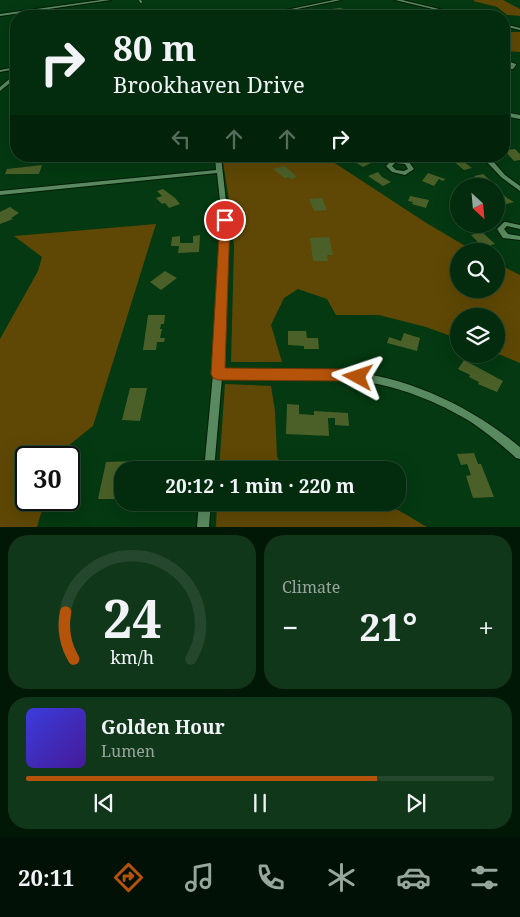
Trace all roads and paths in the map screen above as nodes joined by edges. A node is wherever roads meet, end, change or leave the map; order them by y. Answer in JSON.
{"nodes":[{"id":1,"x":109,"y":0,"type":"edge"},
{"id":2,"x":339,"y":0,"type":"edge"},
{"id":3,"x":397,"y":0,"type":"edge"},
{"id":4,"x":36,"y":10,"type":"edge"},
{"id":5,"x":289,"y":10,"type":"edge"},
{"id":6,"x":436,"y":10,"type":"edge"},
{"id":7,"x":10,"y":81,"type":"edge"},
{"id":8,"x":0,"y":90,"type":"edge"},
{"id":9,"x":219,"y":162,"type":"edge"},
{"id":10,"x":492,"y":162,"type":"edge"},
{"id":11,"x":220,"y":171,"type":"junction"},
{"id":12,"x":520,"y":189,"type":"edge"},
{"id":13,"x":0,"y":193,"type":"edge"},
{"id":14,"x":520,"y":217,"type":"edge"},
{"id":15,"x":517,"y":226,"type":"edge"},
{"id":16,"x":520,"y":238,"type":"edge"},
{"id":17,"x":218,"y":374,"type":"junction"},
{"id":18,"x":520,"y":454,"type":"edge"},
{"id":19,"x":210,"y":461,"type":"edge"},
{"id":20,"x":204,"y":511,"type":"edge"},
{"id":21,"x":203,"y":527,"type":"edge"}],
"edges":[{"from":1,"to":4,"type":"street"},
{"from":2,"to":5,"type":"street"},
{"from":3,"to":6,"type":"street"},
{"from":7,"to":8,"type":"street"},
{"from":9,"to":11,"type":"street"},
{"from":10,"to":12,"type":"street"},
{"from":11,"to":13,"type":"street"},
{"from":11,"to":17,"type":"street"},
{"from":14,"to":15,"type":"street"},
{"from":15,"to":16,"type":"street"},
{"from":17,"to":18,"type":"street"},
{"from":17,"to":19,"type":"street"},
{"from":20,"to":21,"type":"street"}]}
